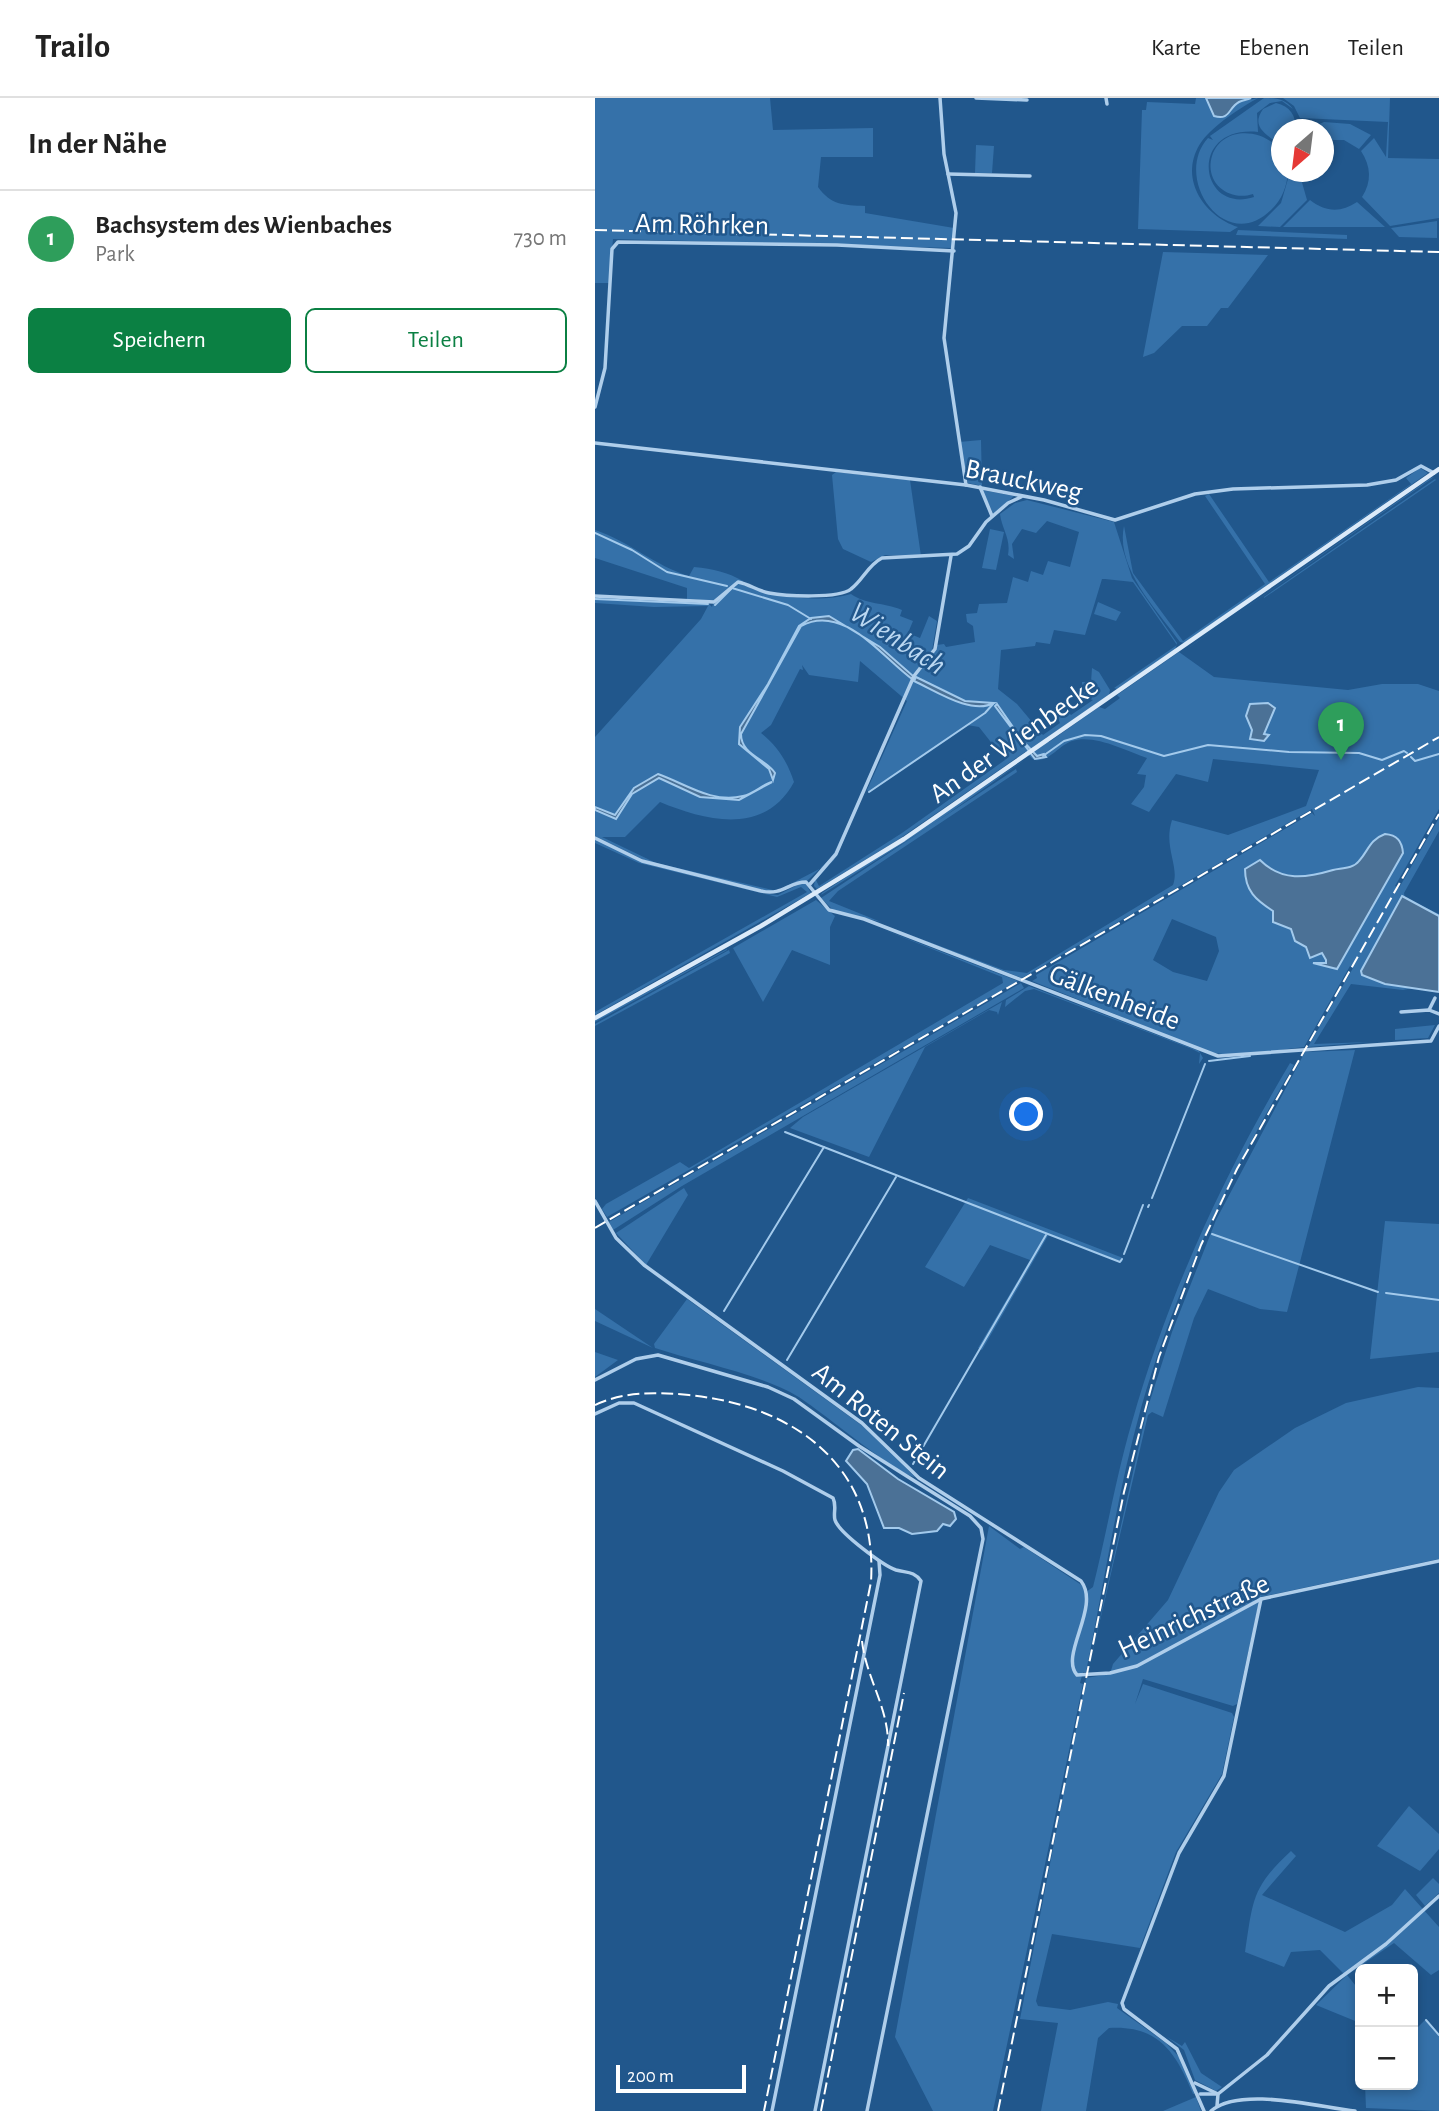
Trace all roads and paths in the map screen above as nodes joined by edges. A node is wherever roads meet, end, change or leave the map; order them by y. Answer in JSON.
{"nodes":[{"id":1,"x":940,"y":98,"type":"edge"},
{"id":2,"x":977,"y":98,"type":"edge"},
{"id":3,"x":1027,"y":100,"type":"dead end"},
{"id":4,"x":947,"y":174,"type":"junction"},
{"id":5,"x":1030,"y":176,"type":"dead end"},
{"id":6,"x":954,"y":251,"type":"junction"},
{"id":7,"x":595,"y":407,"type":"edge"},
{"id":8,"x":595,"y":443,"type":"edge"},
{"id":9,"x":1436,"y":471,"type":"edge"},
{"id":10,"x":966,"y":485,"type":"junction"},
{"id":11,"x":980,"y":487,"type":"junction"},
{"id":12,"x":1023,"y":497,"type":"junction"},
{"id":13,"x":992,"y":516,"type":"junction"},
{"id":14,"x":951,"y":556,"type":"junction"},
{"id":15,"x":595,"y":596,"type":"edge"},
{"id":16,"x":595,"y":838,"type":"edge"},
{"id":17,"x":810,"y":884,"type":"junction"},
{"id":18,"x":816,"y":894,"type":"junction"},
{"id":19,"x":1435,"y":998,"type":"dead end"},
{"id":20,"x":1429,"y":1010,"type":"junction"},
{"id":21,"x":1401,"y":1012,"type":"dead end"},
{"id":22,"x":1439,"y":1014,"type":"edge"},
{"id":23,"x":595,"y":1018,"type":"edge"},
{"id":24,"x":1439,"y":1026,"type":"edge"},
{"id":25,"x":595,"y":1201,"type":"edge"},
{"id":26,"x":595,"y":1380,"type":"edge"},
{"id":27,"x":595,"y":1414,"type":"edge"},
{"id":28,"x":879,"y":1561,"type":"junction"},
{"id":29,"x":1439,"y":1561,"type":"edge"},
{"id":30,"x":893,"y":1568,"type":"junction"},
{"id":31,"x":880,"y":1575,"type":"junction"},
{"id":32,"x":1261,"y":1599,"type":"junction"},
{"id":33,"x":1086,"y":1675,"type":"joint"},
{"id":34,"x":1439,"y":1895,"type":"edge"},
{"id":35,"x":1193,"y":2082,"type":"junction"},
{"id":36,"x":1199,"y":2094,"type":"junction"},
{"id":37,"x":1218,"y":2094,"type":"junction"},
{"id":38,"x":1217,"y":2106,"type":"junction"},
{"id":39,"x":772,"y":2111,"type":"edge"},
{"id":40,"x":815,"y":2111,"type":"edge"},
{"id":41,"x":867,"y":2111,"type":"edge"},
{"id":42,"x":1204,"y":2111,"type":"edge"},
{"id":43,"x":1211,"y":2111,"type":"edge"},
{"id":44,"x":1355,"y":2111,"type":"edge"}],
"edges":[{"from":1,"to":4,"type":"street"},
{"from":2,"to":3,"type":"street"},
{"from":4,"to":5,"type":"street"},
{"from":4,"to":6,"type":"street"},
{"from":6,"to":7,"type":"street","name":"Am Röhrken"},
{"from":6,"to":10,"type":"street"},
{"from":8,"to":10,"type":"street","name":"Brauckweg"},
{"from":9,"to":12,"type":"street","name":"Brauckweg"},
{"from":9,"to":18,"type":"street","name":"An der Wienbecke"},
{"from":10,"to":11,"type":"street","name":"Brauckweg"},
{"from":11,"to":12,"type":"street","name":"Brauckweg"},
{"from":11,"to":13,"type":"street"},
{"from":12,"to":13,"type":"street"},
{"from":13,"to":14,"type":"street"},
{"from":14,"to":15,"type":"street"},
{"from":14,"to":17,"type":"street"},
{"from":16,"to":17,"type":"street"},
{"from":17,"to":18,"type":"street","name":"Gälkenheide"},
{"from":18,"to":23,"type":"street","name":"An der Wienbecke"},
{"from":18,"to":24,"type":"street","name":"Gälkenheide"},
{"from":19,"to":20,"type":"street"},
{"from":20,"to":21,"type":"street"},
{"from":20,"to":22,"type":"street"},
{"from":25,"to":33,"type":"street","name":"Am Roten Stein"},
{"from":26,"to":41,"type":"street"},
{"from":27,"to":28,"type":"street"},
{"from":28,"to":30,"type":"street"},
{"from":28,"to":31,"type":"street"},
{"from":29,"to":32,"type":"street","name":"Heinrichstraße"},
{"from":30,"to":31,"type":"street"},
{"from":30,"to":40,"type":"street"},
{"from":31,"to":39,"type":"street"},
{"from":32,"to":33,"type":"street","name":"Heinrichstraße"},
{"from":32,"to":35,"type":"street"},
{"from":34,"to":37,"type":"street"},
{"from":35,"to":36,"type":"street"},
{"from":35,"to":37,"type":"street"},
{"from":36,"to":37,"type":"street"},
{"from":36,"to":42,"type":"street"},
{"from":37,"to":38,"type":"street"},
{"from":38,"to":43,"type":"street"},
{"from":38,"to":44,"type":"street"}]}
